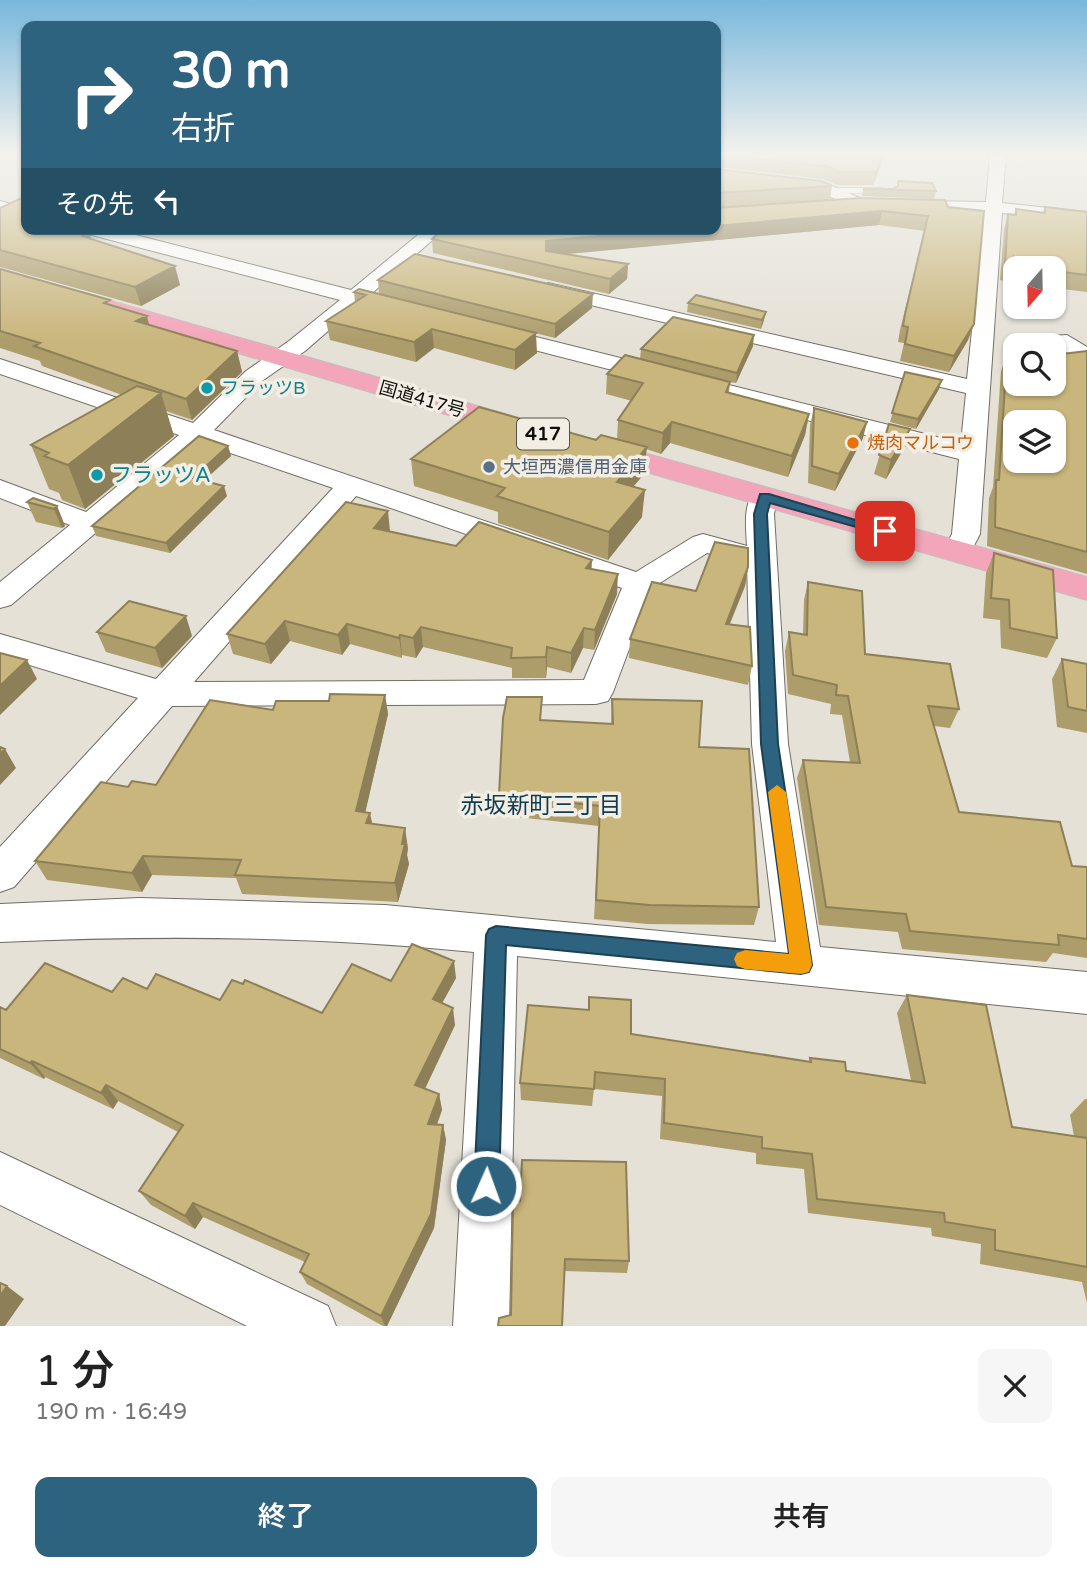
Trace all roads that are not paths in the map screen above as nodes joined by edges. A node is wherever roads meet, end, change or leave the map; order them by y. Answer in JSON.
{"nodes":[{"id":1,"x":994,"y":217,"type":"edge"},
{"id":2,"x":113,"y":235,"type":"edge"},
{"id":3,"x":429,"y":235,"type":"edge"},
{"id":4,"x":405,"y":256,"type":"junction"},
{"id":5,"x":429,"y":261,"type":"edge"},
{"id":6,"x":0,"y":276,"type":"edge"},
{"id":7,"x":523,"y":283,"type":"edge"},
{"id":8,"x":355,"y":298,"type":"junction"},
{"id":9,"x":423,"y":315,"type":"edge"},
{"id":10,"x":477,"y":328,"type":"edge"},
{"id":11,"x":1066,"y":342,"type":"edge"},
{"id":12,"x":1003,"y":346,"type":"edge"},
{"id":13,"x":982,"y":347,"type":"junction"},
{"id":14,"x":281,"y":358,"type":"junction"},
{"id":15,"x":1087,"y":358,"type":"edge"},
{"id":16,"x":0,"y":366,"type":"edge"},
{"id":17,"x":980,"y":388,"type":"junction"},
{"id":18,"x":198,"y":432,"type":"junction"},
{"id":19,"x":972,"y":454,"type":"junction"},
{"id":20,"x":351,"y":485,"type":"junction"},
{"id":21,"x":0,"y":488,"type":"edge"},
{"id":22,"x":765,"y":497,"type":"junction"},
{"id":23,"x":90,"y":523,"type":"junction"},
{"id":24,"x":958,"y":551,"type":"junction"},
{"id":25,"x":762,"y":559,"type":"junction"},
{"id":26,"x":639,"y":583,"type":"junction"},
{"id":27,"x":1087,"y":589,"type":"edge"},
{"id":28,"x":0,"y":598,"type":"edge"},
{"id":29,"x":0,"y":645,"type":"edge"},
{"id":30,"x":165,"y":694,"type":"junction"},
{"id":31,"x":0,"y":875,"type":"edge"},
{"id":32,"x":0,"y":923,"type":"edge"},
{"id":33,"x":496,"y":935,"type":"junction"},
{"id":34,"x":801,"y":965,"type":"junction"},
{"id":35,"x":1087,"y":993,"type":"edge"},
{"id":36,"x":0,"y":1178,"type":"edge"},
{"id":37,"x":307,"y":1326,"type":"edge"},
{"id":38,"x":481,"y":1326,"type":"edge"}],
"edges":[{"from":1,"to":13,"type":"street"},
{"from":2,"to":8,"type":"street"},
{"from":3,"to":4,"type":"street"},
{"from":4,"to":5,"type":"street"},
{"from":4,"to":8,"type":"street"},
{"from":6,"to":14,"type":"highway","name":"国道417号","number":"417"},
{"from":7,"to":17,"type":"street"},
{"from":8,"to":9,"type":"street"},
{"from":8,"to":14,"type":"street"},
{"from":10,"to":19,"type":"street"},
{"from":11,"to":15,"type":"street"},
{"from":12,"to":13,"type":"street"},
{"from":13,"to":17,"type":"street"},
{"from":14,"to":18,"type":"street"},
{"from":14,"to":22,"type":"highway","name":"国道417号","number":"417"},
{"from":16,"to":18,"type":"street"},
{"from":17,"to":19,"type":"street"},
{"from":18,"to":20,"type":"street"},
{"from":18,"to":23,"type":"street"},
{"from":19,"to":24,"type":"street"},
{"from":20,"to":26,"type":"street"},
{"from":20,"to":30,"type":"street"},
{"from":21,"to":23,"type":"street"},
{"from":22,"to":24,"type":"highway","name":"国道417号","number":"417"},
{"from":22,"to":25,"type":"street"},
{"from":23,"to":28,"type":"street"},
{"from":24,"to":27,"type":"highway","name":"国道417号","number":"417"},
{"from":25,"to":26,"type":"street"},
{"from":25,"to":34,"type":"street"},
{"from":26,"to":30,"type":"street"},
{"from":29,"to":30,"type":"street"},
{"from":30,"to":31,"type":"street"},
{"from":32,"to":33,"type":"street"},
{"from":33,"to":34,"type":"street"},
{"from":33,"to":38,"type":"street"},
{"from":34,"to":35,"type":"street"},
{"from":36,"to":37,"type":"street"}]}
